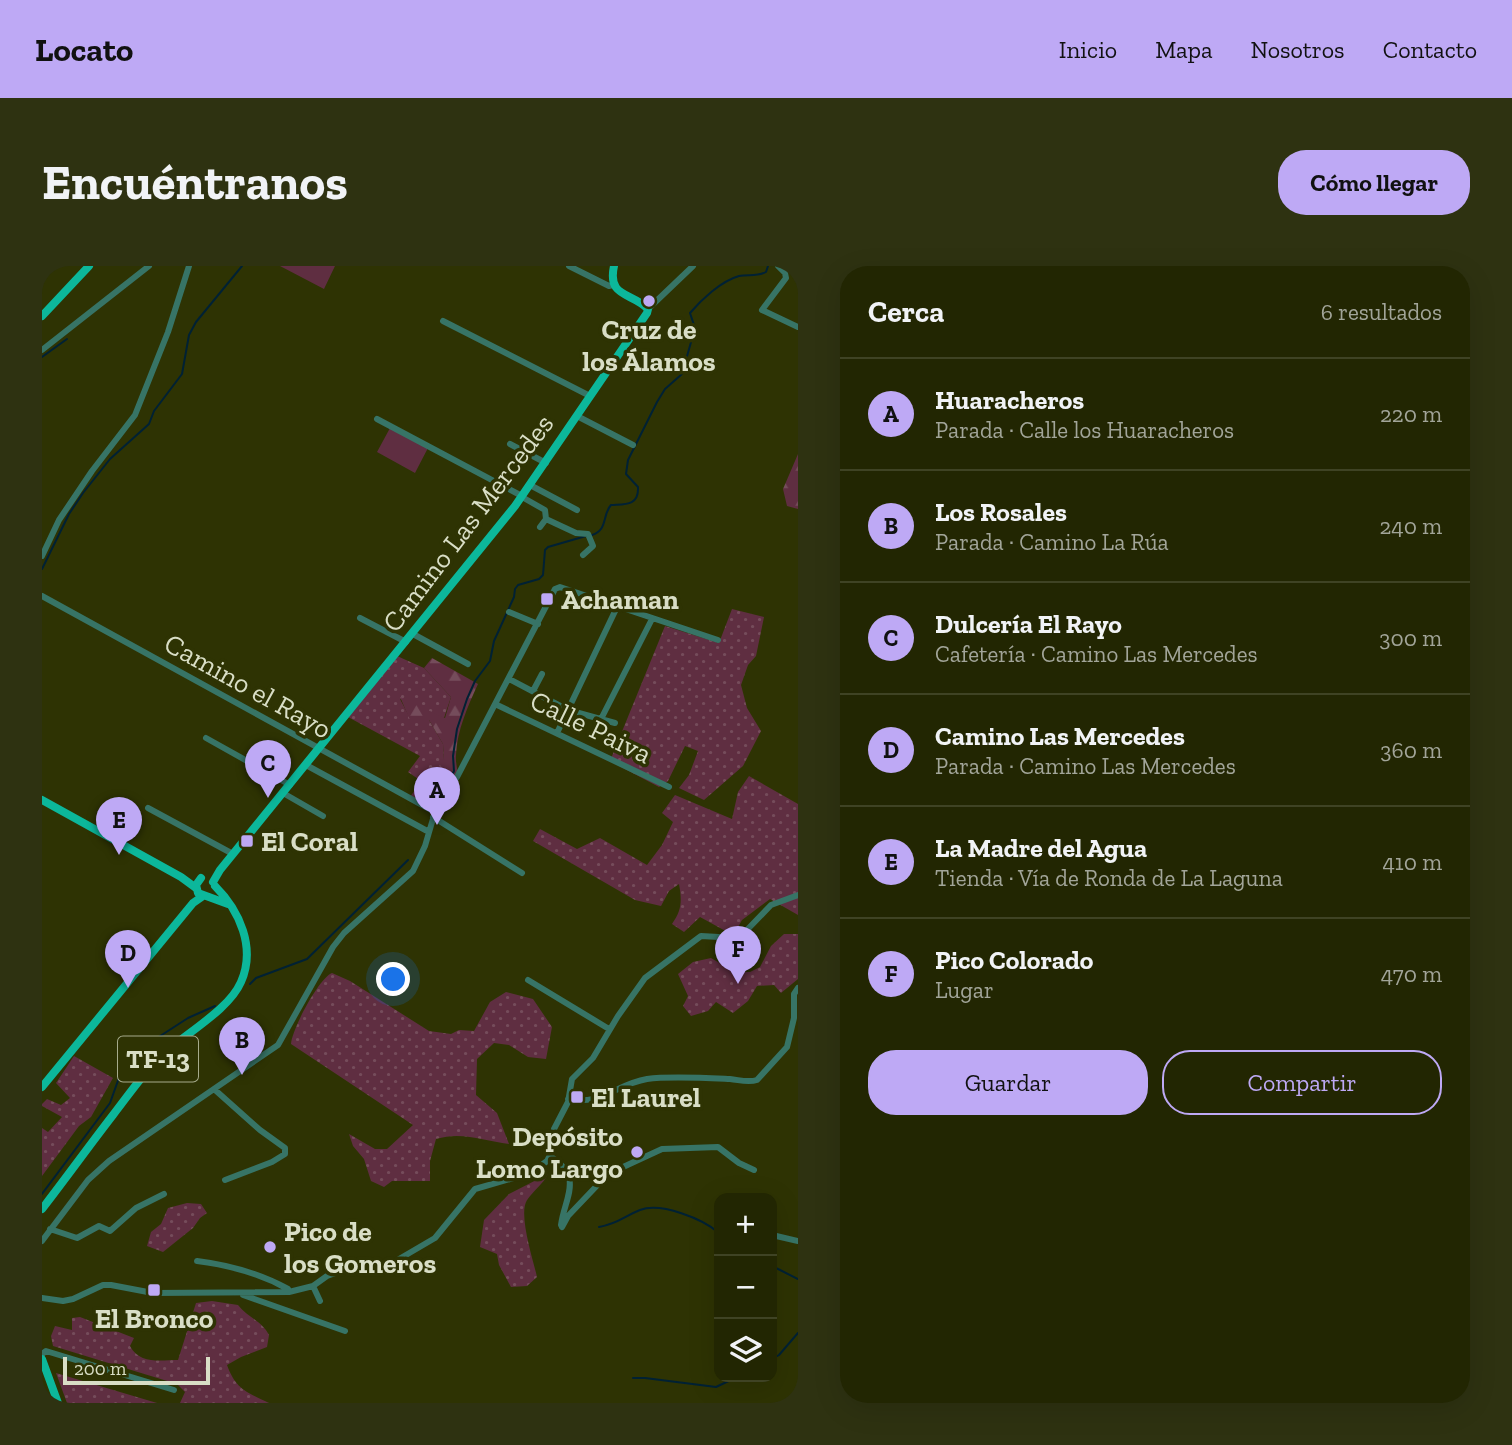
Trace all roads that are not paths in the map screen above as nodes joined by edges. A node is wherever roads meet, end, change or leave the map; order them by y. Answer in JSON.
{"nodes":[{"id":1,"x":89,"y":266,"type":"edge"},
{"id":2,"x":149,"y":266,"type":"edge"},
{"id":3,"x":190,"y":266,"type":"edge"},
{"id":4,"x":569,"y":266,"type":"edge"},
{"id":5,"x":614,"y":266,"type":"edge"},
{"id":6,"x":694,"y":266,"type":"edge"},
{"id":7,"x":778,"y":266,"type":"edge"},
{"id":8,"x":613,"y":285,"type":"junction"},
{"id":9,"x":648,"y":309,"type":"junction"},
{"id":10,"x":42,"y":316,"type":"edge"},
{"id":11,"x":443,"y":321,"type":"dead end"},
{"id":12,"x":798,"y":327,"type":"edge"},
{"id":13,"x":42,"y":350,"type":"edge"},
{"id":14,"x":590,"y":396,"type":"junction"},
{"id":15,"x":577,"y":416,"type":"junction"},
{"id":16,"x":377,"y":418,"type":"dead end"},
{"id":17,"x":510,"y":444,"type":"dead end"},
{"id":18,"x":633,"y":445,"type":"dead end"},
{"id":19,"x":546,"y":463,"type":"junction"},
{"id":20,"x":530,"y":485,"type":"junction"},
{"id":21,"x":522,"y":497,"type":"junction"},
{"id":22,"x":577,"y":510,"type":"dead end"},
{"id":23,"x":546,"y":519,"type":"junction"},
{"id":24,"x":540,"y":527,"type":"dead end"},
{"id":25,"x":583,"y":555,"type":"dead end"},
{"id":26,"x":42,"y":556,"type":"edge"},
{"id":27,"x":42,"y":596,"type":"edge"},
{"id":28,"x":617,"y":607,"type":"junction"},
{"id":29,"x":509,"y":612,"type":"dead end"},
{"id":30,"x":360,"y":618,"type":"dead end"},
{"id":31,"x":652,"y":619,"type":"junction"},
{"id":32,"x":538,"y":624,"type":"junction"},
{"id":33,"x":413,"y":634,"type":"junction"},
{"id":34,"x":718,"y":640,"type":"dead end"},
{"id":35,"x":406,"y":642,"type":"junction"},
{"id":36,"x":468,"y":664,"type":"dead end"},
{"id":37,"x":542,"y":674,"type":"dead end"},
{"id":38,"x":509,"y":679,"type":"junction"},
{"id":39,"x":533,"y":691,"type":"junction"},
{"id":40,"x":495,"y":704,"type":"junction"},
{"id":41,"x":568,"y":710,"type":"junction"},
{"id":42,"x":601,"y":719,"type":"junction"},
{"id":43,"x":615,"y":723,"type":"dead end"},
{"id":44,"x":556,"y":733,"type":"junction"},
{"id":45,"x":206,"y":738,"type":"dead end"},
{"id":46,"x":319,"y":748,"type":"junction"},
{"id":47,"x":306,"y":765,"type":"junction"},
{"id":48,"x":290,"y":785,"type":"junction"},
{"id":49,"x":669,"y":787,"type":"dead end"},
{"id":50,"x":283,"y":793,"type":"junction"},
{"id":51,"x":42,"y":800,"type":"edge"},
{"id":52,"x":148,"y":808,"type":"dead end"},
{"id":53,"x":434,"y":815,"type":"junction"},
{"id":54,"x":323,"y":816,"type":"dead end"},
{"id":55,"x":429,"y":832,"type":"junction"},
{"id":56,"x":233,"y":854,"type":"junction"},
{"id":57,"x":522,"y":873,"type":"dead end"},
{"id":58,"x":181,"y":877,"type":"junction"},
{"id":59,"x":209,"y":881,"type":"junction"},
{"id":60,"x":200,"y":893,"type":"junction"},
{"id":61,"x":798,"y":895,"type":"edge"},
{"id":62,"x":228,"y":904,"type":"junction"},
{"id":63,"x":528,"y":980,"type":"dead end"},
{"id":64,"x":798,"y":988,"type":"edge"},
{"id":65,"x":610,"y":1029,"type":"junction"},
{"id":66,"x":42,"y":1087,"type":"edge"},
{"id":67,"x":214,"y":1089,"type":"junction"},
{"id":68,"x":568,"y":1099,"type":"junction"},
{"id":69,"x":550,"y":1156,"type":"junction"},
{"id":70,"x":754,"y":1170,"type":"dead end"},
{"id":71,"x":225,"y":1180,"type":"dead end"},
{"id":72,"x":164,"y":1194,"type":"dead end"},
{"id":73,"x":42,"y":1209,"type":"edge"},
{"id":74,"x":50,"y":1229,"type":"junction"},
{"id":75,"x":777,"y":1236,"type":"edge"},
{"id":76,"x":42,"y":1241,"type":"edge"},
{"id":77,"x":798,"y":1241,"type":"edge"},
{"id":78,"x":197,"y":1261,"type":"dead end"},
{"id":79,"x":313,"y":1286,"type":"junction"},
{"id":80,"x":289,"y":1292,"type":"junction"},
{"id":81,"x":238,"y":1293,"type":"junction"},
{"id":82,"x":42,"y":1298,"type":"edge"},
{"id":83,"x":320,"y":1301,"type":"dead end"},
{"id":84,"x":345,"y":1331,"type":"dead end"},
{"id":85,"x":42,"y":1356,"type":"edge"},
{"id":86,"x":174,"y":1390,"type":"dead end"},
{"id":87,"x":58,"y":1403,"type":"edge"}],
"edges":[{"from":1,"to":10,"type":"main road"},
{"from":2,"to":13,"type":"street"},
{"from":3,"to":26,"type":"street"},
{"from":4,"to":8,"type":"street"},
{"from":5,"to":8,"type":"main road"},
{"from":6,"to":9,"type":"street"},
{"from":7,"to":12,"type":"street"},
{"from":8,"to":9,"type":"main road"},
{"from":9,"to":14,"type":"main road","name":"Camino Las Mercedes"},
{"from":11,"to":14,"type":"street"},
{"from":14,"to":15,"type":"main road","name":"Camino Las Mercedes"},
{"from":15,"to":18,"type":"street"},
{"from":15,"to":19,"type":"main road","name":"Camino Las Mercedes"},
{"from":16,"to":21,"type":"street"},
{"from":17,"to":19,"type":"street"},
{"from":19,"to":20,"type":"main road","name":"Camino Las Mercedes"},
{"from":20,"to":21,"type":"main road","name":"Camino Las Mercedes"},
{"from":20,"to":22,"type":"street"},
{"from":21,"to":23,"type":"street"},
{"from":21,"to":33,"type":"main road","name":"Camino Las Mercedes"},
{"from":23,"to":24,"type":"street"},
{"from":23,"to":25,"type":"street"},
{"from":27,"to":46,"type":"street","name":"Camino el Rayo"},
{"from":28,"to":31,"type":"street"},
{"from":28,"to":32,"type":"street"},
{"from":28,"to":41,"type":"street"},
{"from":29,"to":32,"type":"street"},
{"from":30,"to":35,"type":"street"},
{"from":31,"to":34,"type":"street"},
{"from":31,"to":42,"type":"street"},
{"from":32,"to":38,"type":"street"},
{"from":33,"to":35,"type":"main road","name":"Camino Las Mercedes"},
{"from":33,"to":36,"type":"street"},
{"from":35,"to":46,"type":"main road","name":"Camino Las Mercedes"},
{"from":37,"to":39,"type":"street"},
{"from":38,"to":39,"type":"street"},
{"from":38,"to":40,"type":"street"},
{"from":39,"to":41,"type":"street"},
{"from":40,"to":44,"type":"street","name":"Calle Paiva"},
{"from":40,"to":53,"type":"street"},
{"from":41,"to":42,"type":"street"},
{"from":41,"to":44,"type":"street"},
{"from":42,"to":43,"type":"street"},
{"from":44,"to":49,"type":"street","name":"Calle Paiva"},
{"from":45,"to":48,"type":"street"},
{"from":46,"to":47,"type":"main road","name":"Camino Las Mercedes"},
{"from":46,"to":53,"type":"street","name":"Camino el Rayo"},
{"from":47,"to":48,"type":"main road","name":"Camino Las Mercedes"},
{"from":47,"to":55,"type":"street"},
{"from":48,"to":50,"type":"main road","name":"Camino Las Mercedes"},
{"from":50,"to":54,"type":"street"},
{"from":50,"to":56,"type":"main road","name":"Camino Las Mercedes"},
{"from":51,"to":58,"type":"main road"},
{"from":52,"to":56,"type":"street"},
{"from":53,"to":55,"type":"street"},
{"from":53,"to":57,"type":"street","name":"Camino el Rayo"},
{"from":55,"to":67,"type":"street"},
{"from":56,"to":59,"type":"main road","name":"Camino Las Mercedes"},
{"from":58,"to":59,"type":"main road"},
{"from":58,"to":60,"type":"main road"},
{"from":59,"to":60,"type":"main road"},
{"from":59,"to":60,"type":"main road"},
{"from":59,"to":62,"type":"main road","number":"TF-13"},
{"from":60,"to":62,"type":"main road"},
{"from":60,"to":66,"type":"main road"},
{"from":61,"to":65,"type":"street"},
{"from":62,"to":73,"type":"main road","number":"TF-13"},
{"from":63,"to":65,"type":"street"},
{"from":64,"to":68,"type":"street"},
{"from":65,"to":68,"type":"street"},
{"from":67,"to":71,"type":"street"},
{"from":67,"to":74,"type":"street"},
{"from":68,"to":69,"type":"street"},
{"from":69,"to":70,"type":"street"},
{"from":69,"to":79,"type":"street"},
{"from":72,"to":74,"type":"street"},
{"from":74,"to":76,"type":"street"},
{"from":75,"to":77,"type":"street"},
{"from":78,"to":80,"type":"street"},
{"from":79,"to":80,"type":"street"},
{"from":79,"to":83,"type":"street"},
{"from":80,"to":81,"type":"street"},
{"from":81,"to":82,"type":"street"},
{"from":81,"to":84,"type":"street"},
{"from":85,"to":86,"type":"street"},
{"from":85,"to":87,"type":"main road"}]}
